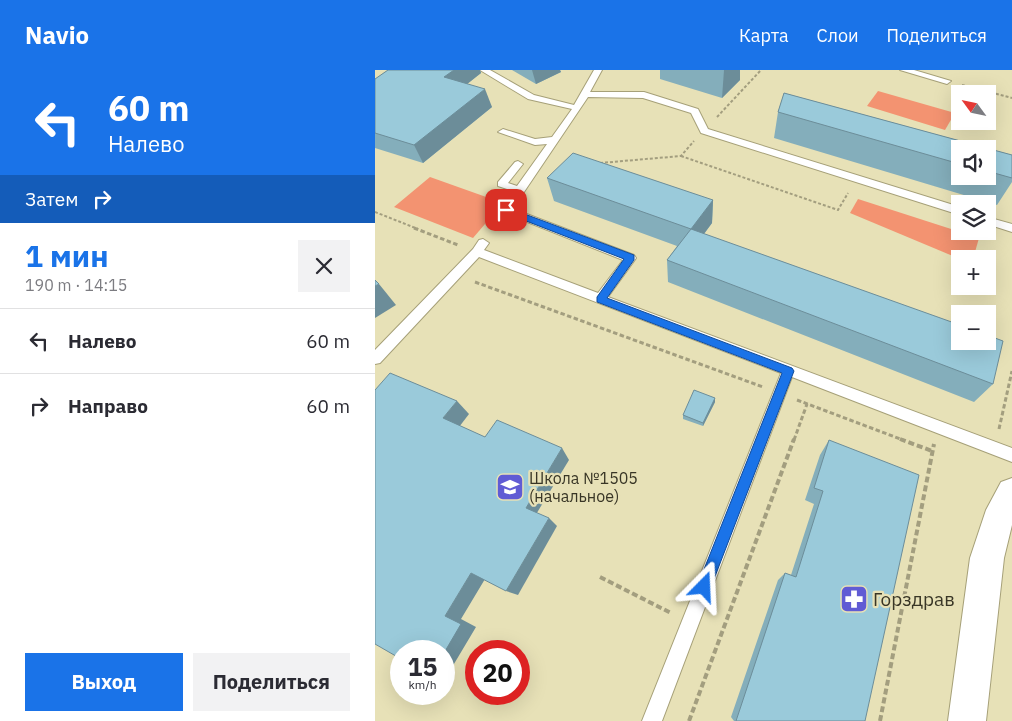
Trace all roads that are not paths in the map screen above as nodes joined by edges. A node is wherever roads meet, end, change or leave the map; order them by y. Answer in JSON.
{"nodes":[{"id":1,"x":484,"y":70,"type":"edge"},
{"id":2,"x":598,"y":70,"type":"edge"},
{"id":3,"x":904,"y":70,"type":"edge"},
{"id":4,"x":947,"y":81,"type":"road end"},
{"id":5,"x":585,"y":94,"type":"junction"},
{"id":6,"x":577,"y":108,"type":"junction"},
{"id":7,"x":503,"y":132,"type":"dead end"},
{"id":8,"x":554,"y":140,"type":"junction"},
{"id":9,"x":518,"y":164,"type":"dead end"},
{"id":10,"x":520,"y":190,"type":"junction"},
{"id":11,"x":951,"y":208,"type":"edge"},
{"id":12,"x":996,"y":223,"type":"edge"},
{"id":13,"x":1012,"y":228,"type":"edge"},
{"id":14,"x":600,"y":300,"type":"junction"},
{"id":15,"x":375,"y":359,"type":"edge"},
{"id":16,"x":788,"y":371,"type":"junction"},
{"id":17,"x":1012,"y":455,"type":"edge"},
{"id":18,"x":1012,"y":494,"type":"edge"},
{"id":19,"x":652,"y":721,"type":"edge"},
{"id":20,"x":967,"y":721,"type":"edge"}],
"edges":[{"from":1,"to":6,"type":"lane"},
{"from":2,"to":5,"type":"lane"},
{"from":3,"to":4,"type":"lane"},
{"from":5,"to":6,"type":"lane"},
{"from":5,"to":11,"type":"lane"},
{"from":6,"to":8,"type":"lane"},
{"from":7,"to":8,"type":"lane"},
{"from":8,"to":10,"type":"lane"},
{"from":9,"to":10,"type":"lane"},
{"from":10,"to":14,"type":"lane"},
{"from":12,"to":13,"type":"lane"},
{"from":14,"to":15,"type":"lane"},
{"from":14,"to":16,"type":"lane"},
{"from":16,"to":17,"type":"lane"},
{"from":16,"to":19,"type":"lane"},
{"from":18,"to":20,"type":"street"}]}
